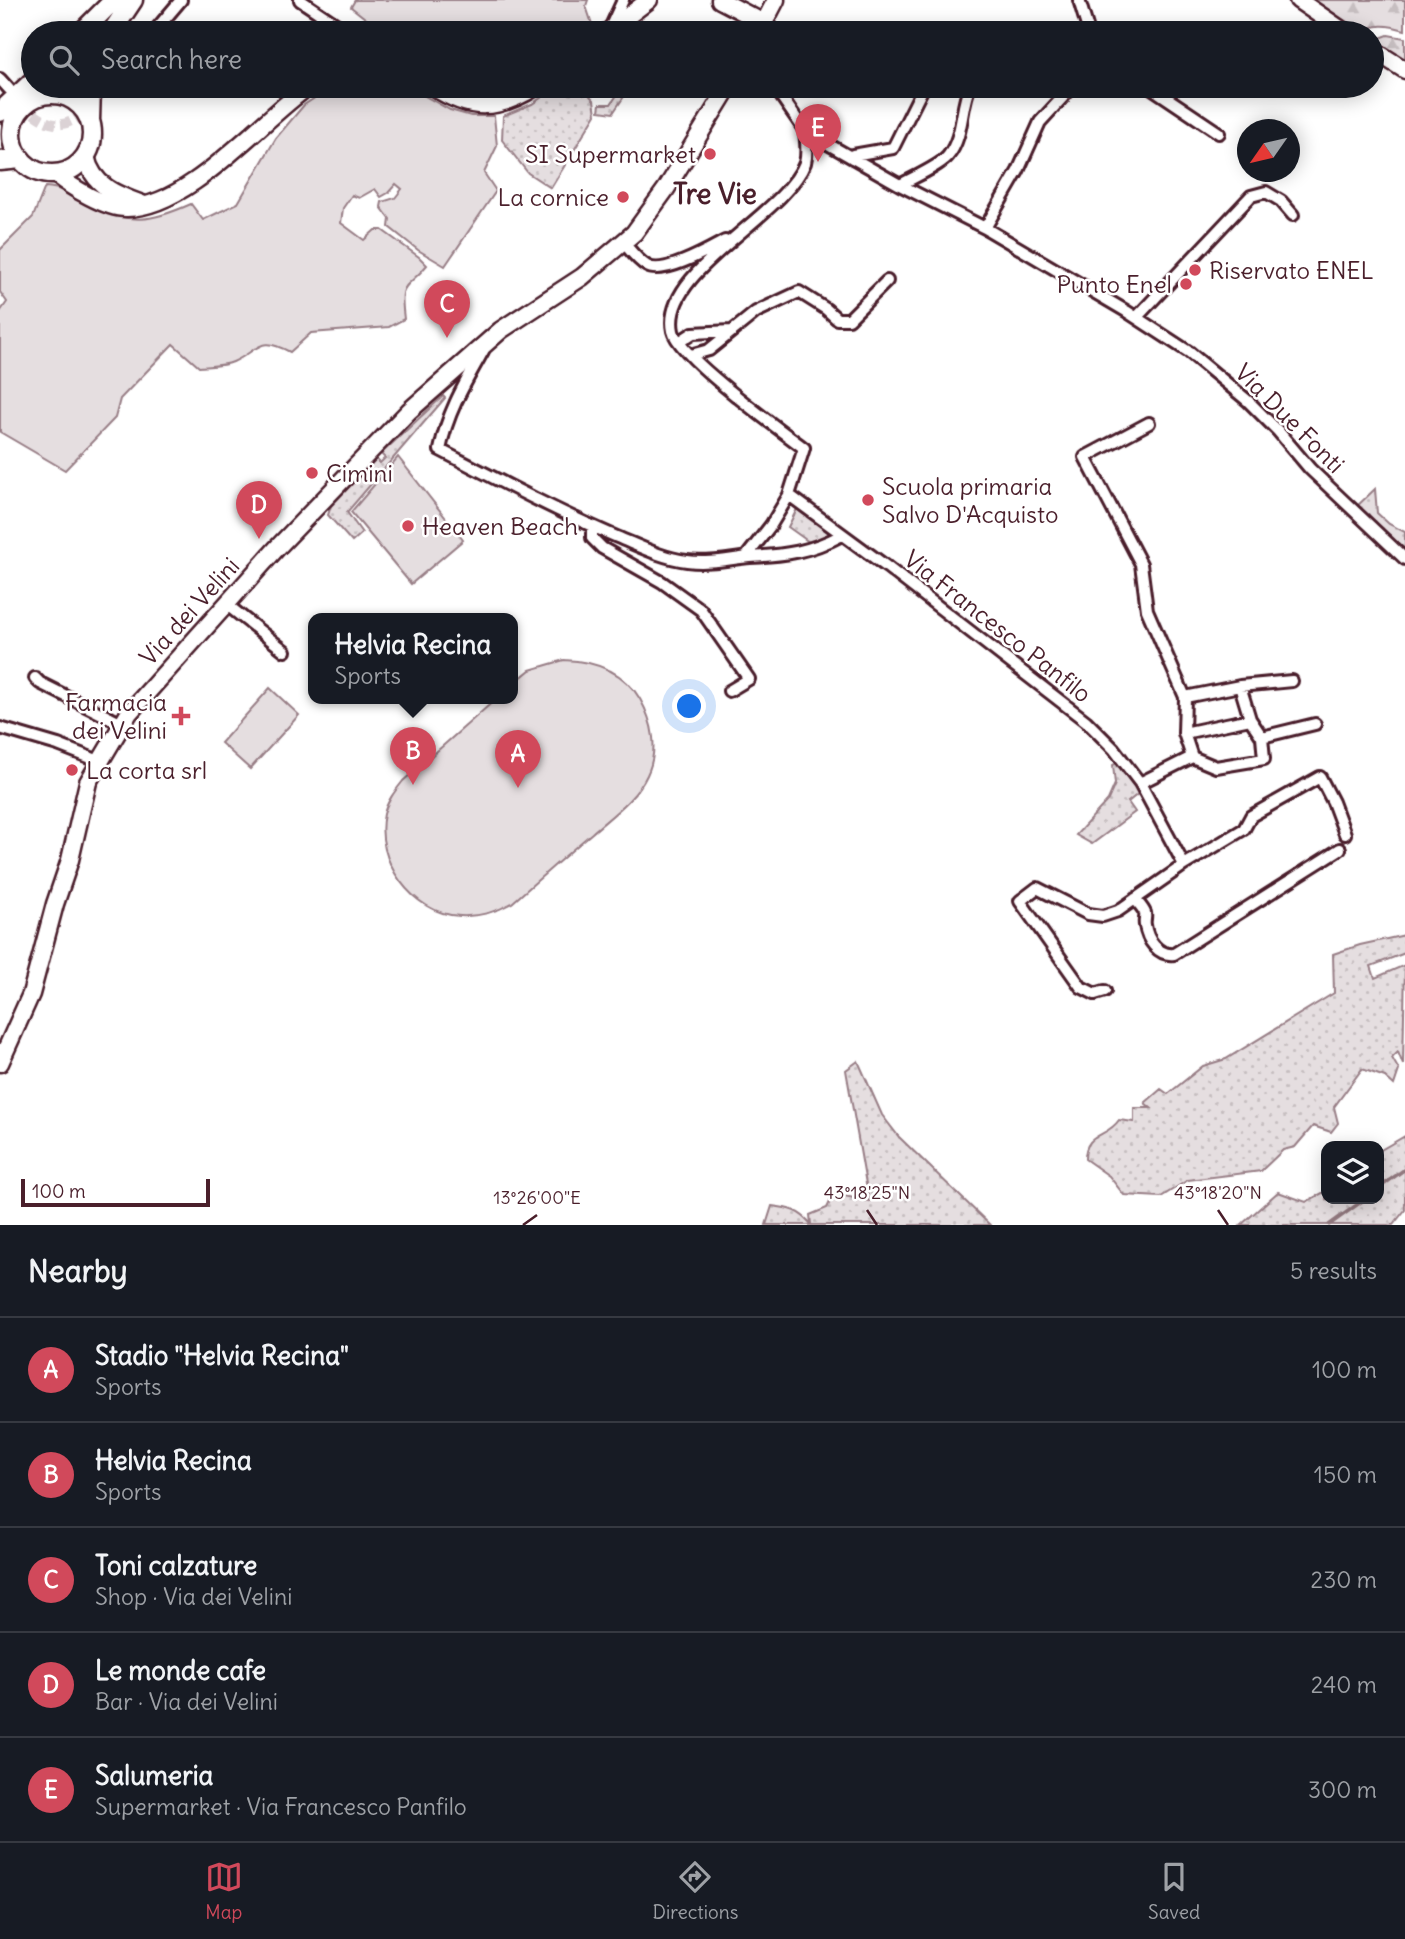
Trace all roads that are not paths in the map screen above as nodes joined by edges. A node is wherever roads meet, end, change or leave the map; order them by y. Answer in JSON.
{"nodes":[{"id":1,"x":114,"y":0,"type":"edge"},
{"id":2,"x":124,"y":0,"type":"edge"},
{"id":3,"x":133,"y":0,"type":"edge"},
{"id":4,"x":181,"y":0,"type":"edge"},
{"id":5,"x":300,"y":0,"type":"edge"},
{"id":6,"x":623,"y":0,"type":"edge"},
{"id":7,"x":649,"y":0,"type":"edge"},
{"id":8,"x":720,"y":0,"type":"edge"},
{"id":9,"x":776,"y":0,"type":"edge"},
{"id":10,"x":1079,"y":0,"type":"edge"},
{"id":11,"x":1298,"y":0,"type":"edge"},
{"id":12,"x":320,"y":14,"type":"junction"},
{"id":13,"x":93,"y":21,"type":"edge"},
{"id":14,"x":107,"y":21,"type":"edge"},
{"id":15,"x":119,"y":21,"type":"edge"},
{"id":16,"x":163,"y":21,"type":"edge"},
{"id":17,"x":322,"y":21,"type":"edge"},
{"id":18,"x":331,"y":21,"type":"edge"},
{"id":19,"x":613,"y":21,"type":"edge"},
{"id":20,"x":622,"y":21,"type":"edge"},
{"id":21,"x":749,"y":21,"type":"edge"},
{"id":22,"x":766,"y":21,"type":"edge"},
{"id":23,"x":1085,"y":21,"type":"edge"},
{"id":24,"x":1329,"y":21,"type":"edge"},
{"id":25,"x":1384,"y":57,"type":"edge"},
{"id":26,"x":1405,"y":70,"type":"edge"},
{"id":27,"x":0,"y":79,"type":"edge"},
{"id":28,"x":9,"y":89,"type":"tunnel mouth"},
{"id":29,"x":21,"y":97,"type":"edge"},
{"id":30,"x":36,"y":98,"type":"edge"},
{"id":31,"x":69,"y":98,"type":"edge"},
{"id":32,"x":91,"y":98,"type":"edge"},
{"id":33,"x":293,"y":98,"type":"edge"},
{"id":34,"x":454,"y":98,"type":"edge"},
{"id":35,"x":512,"y":98,"type":"edge"},
{"id":36,"x":722,"y":98,"type":"edge"},
{"id":37,"x":782,"y":98,"type":"edge"},
{"id":38,"x":918,"y":98,"type":"edge"},
{"id":39,"x":967,"y":98,"type":"edge"},
{"id":40,"x":1062,"y":98,"type":"edge"},
{"id":41,"x":1167,"y":98,"type":"edge"},
{"id":42,"x":7,"y":116,"type":"edge"},
{"id":43,"x":90,"y":121,"type":"junction"},
{"id":44,"x":804,"y":131,"type":"junction"},
{"id":45,"x":0,"y":133,"type":"edge"},
{"id":46,"x":1219,"y":133,"type":"dead end"},
{"id":47,"x":86,"y":156,"type":"junction"},
{"id":48,"x":852,"y":158,"type":"junction"},
{"id":49,"x":21,"y":159,"type":"junction"},
{"id":50,"x":0,"y":161,"type":"edge"},
{"id":51,"x":55,"y":174,"type":"junction"},
{"id":52,"x":900,"y":185,"type":"junction"},
{"id":53,"x":145,"y":205,"type":"junction"},
{"id":54,"x":1293,"y":215,"type":"dead end"},
{"id":55,"x":985,"y":229,"type":"junction"},
{"id":56,"x":740,"y":233,"type":"junction"},
{"id":57,"x":623,"y":242,"type":"junction"},
{"id":58,"x":887,"y":281,"type":"dead end"},
{"id":59,"x":1137,"y":317,"type":"junction"},
{"id":60,"x":731,"y":331,"type":"junction"},
{"id":61,"x":488,"y":341,"type":"junction"},
{"id":62,"x":679,"y":342,"type":"junction"},
{"id":63,"x":691,"y":355,"type":"junction"},
{"id":64,"x":1149,"y":423,"type":"dead end"},
{"id":65,"x":789,"y":495,"type":"junction"},
{"id":66,"x":592,"y":526,"type":"junction"},
{"id":67,"x":842,"y":534,"type":"junction"},
{"id":68,"x":746,"y":557,"type":"junction"},
{"id":69,"x":1405,"y":559,"type":"edge"},
{"id":70,"x":226,"y":604,"type":"junction"},
{"id":71,"x":285,"y":651,"type":"dead end"},
{"id":72,"x":35,"y":678,"type":"dead end"},
{"id":73,"x":1292,"y":681,"type":"dead end"},
{"id":74,"x":1240,"y":686,"type":"junction"},
{"id":75,"x":729,"y":691,"type":"dead end"},
{"id":76,"x":1185,"y":697,"type":"junction"},
{"id":77,"x":1250,"y":719,"type":"junction"},
{"id":78,"x":122,"y":724,"type":"junction"},
{"id":79,"x":1315,"y":724,"type":"dead end"},
{"id":80,"x":0,"y":727,"type":"edge"},
{"id":81,"x":1184,"y":733,"type":"junction"},
{"id":82,"x":1262,"y":737,"type":"junction"},
{"id":83,"x":1192,"y":757,"type":"junction"},
{"id":84,"x":99,"y":761,"type":"junction"},
{"id":85,"x":1140,"y":783,"type":"junction"},
{"id":86,"x":1345,"y":834,"type":"dead end"},
{"id":87,"x":1340,"y":849,"type":"dead end"},
{"id":88,"x":1184,"y":865,"type":"junction"},
{"id":89,"x":1135,"y":899,"type":"junction"},
{"id":90,"x":1105,"y":991,"type":"dead end"},
{"id":91,"x":0,"y":1063,"type":"edge"}],
"edges":[{"from":1,"to":13,"type":"main road"},
{"from":2,"to":14,"type":"main road"},
{"from":3,"to":15,"type":"main road"},
{"from":4,"to":16,"type":"street"},
{"from":5,"to":12,"type":"street"},
{"from":6,"to":19,"type":"street"},
{"from":7,"to":20,"type":"street"},
{"from":8,"to":21,"type":"street"},
{"from":9,"to":22,"type":"street"},
{"from":10,"to":23,"type":"street"},
{"from":11,"to":24,"type":"street"},
{"from":12,"to":17,"type":"street"},
{"from":12,"to":18,"type":"street"},
{"from":25,"to":26,"type":"street"},
{"from":27,"to":28,"type":"street"},
{"from":29,"to":42,"type":"main road"},
{"from":30,"to":42,"type":"main road"},
{"from":31,"to":43,"type":"main road"},
{"from":32,"to":43,"type":"main road"},
{"from":33,"to":53,"type":"street"},
{"from":34,"to":35,"type":"street"},
{"from":36,"to":57,"type":"street","name":"Via dei Velini"},
{"from":37,"to":44,"type":"street","name":"Via Due Fonti"},
{"from":38,"to":48,"type":"street"},
{"from":39,"to":52,"type":"street"},
{"from":40,"to":55,"type":"street"},
{"from":41,"to":46,"type":"street"},
{"from":42,"to":45,"type":"main road"},
{"from":42,"to":49,"type":"main road"},
{"from":43,"to":47,"type":"main road"},
{"from":44,"to":48,"type":"street","name":"Via Due Fonti"},
{"from":44,"to":56,"type":"street"},
{"from":47,"to":51,"type":"main road"},
{"from":47,"to":53,"type":"street"},
{"from":48,"to":52,"type":"street","name":"Via Due Fonti"},
{"from":49,"to":50,"type":"main road"},
{"from":49,"to":51,"type":"main road"},
{"from":51,"to":53,"type":"street"},
{"from":52,"to":55,"type":"street","name":"Via Due Fonti"},
{"from":54,"to":59,"type":"street"},
{"from":55,"to":59,"type":"street","name":"Via Due Fonti"},
{"from":56,"to":57,"type":"street"},
{"from":56,"to":62,"type":"street"},
{"from":57,"to":61,"type":"street","name":"Via dei Velini"},
{"from":58,"to":60,"type":"street"},
{"from":59,"to":69,"type":"street","name":"Via Due Fonti"},
{"from":60,"to":62,"type":"street"},
{"from":60,"to":63,"type":"street"},
{"from":61,"to":66,"type":"street"},
{"from":61,"to":70,"type":"street","name":"Via dei Velini"},
{"from":62,"to":63,"type":"street"},
{"from":63,"to":65,"type":"street"},
{"from":64,"to":76,"type":"street"},
{"from":65,"to":67,"type":"street","name":"Via Francesco Panfilo"},
{"from":65,"to":68,"type":"street"},
{"from":66,"to":68,"type":"street"},
{"from":66,"to":75,"type":"street"},
{"from":67,"to":68,"type":"street"},
{"from":67,"to":85,"type":"street","name":"Via Francesco Panfilo"},
{"from":70,"to":71,"type":"street"},
{"from":70,"to":78,"type":"street","name":"Via dei Velini"},
{"from":72,"to":78,"type":"street"},
{"from":73,"to":74,"type":"street"},
{"from":74,"to":76,"type":"street"},
{"from":74,"to":77,"type":"street"},
{"from":76,"to":81,"type":"street"},
{"from":77,"to":81,"type":"street"},
{"from":77,"to":82,"type":"street"},
{"from":78,"to":84,"type":"street","name":"Via dei Velini"},
{"from":79,"to":82,"type":"street"},
{"from":80,"to":84,"type":"street"},
{"from":81,"to":83,"type":"street"},
{"from":82,"to":83,"type":"street"},
{"from":83,"to":85,"type":"street"},
{"from":84,"to":91,"type":"street","name":"Via dei Velini"},
{"from":85,"to":88,"type":"street","name":"Via Francesco Panfilo"},
{"from":86,"to":88,"type":"street"},
{"from":87,"to":89,"type":"street"},
{"from":88,"to":89,"type":"street"},
{"from":89,"to":90,"type":"street"}]}
